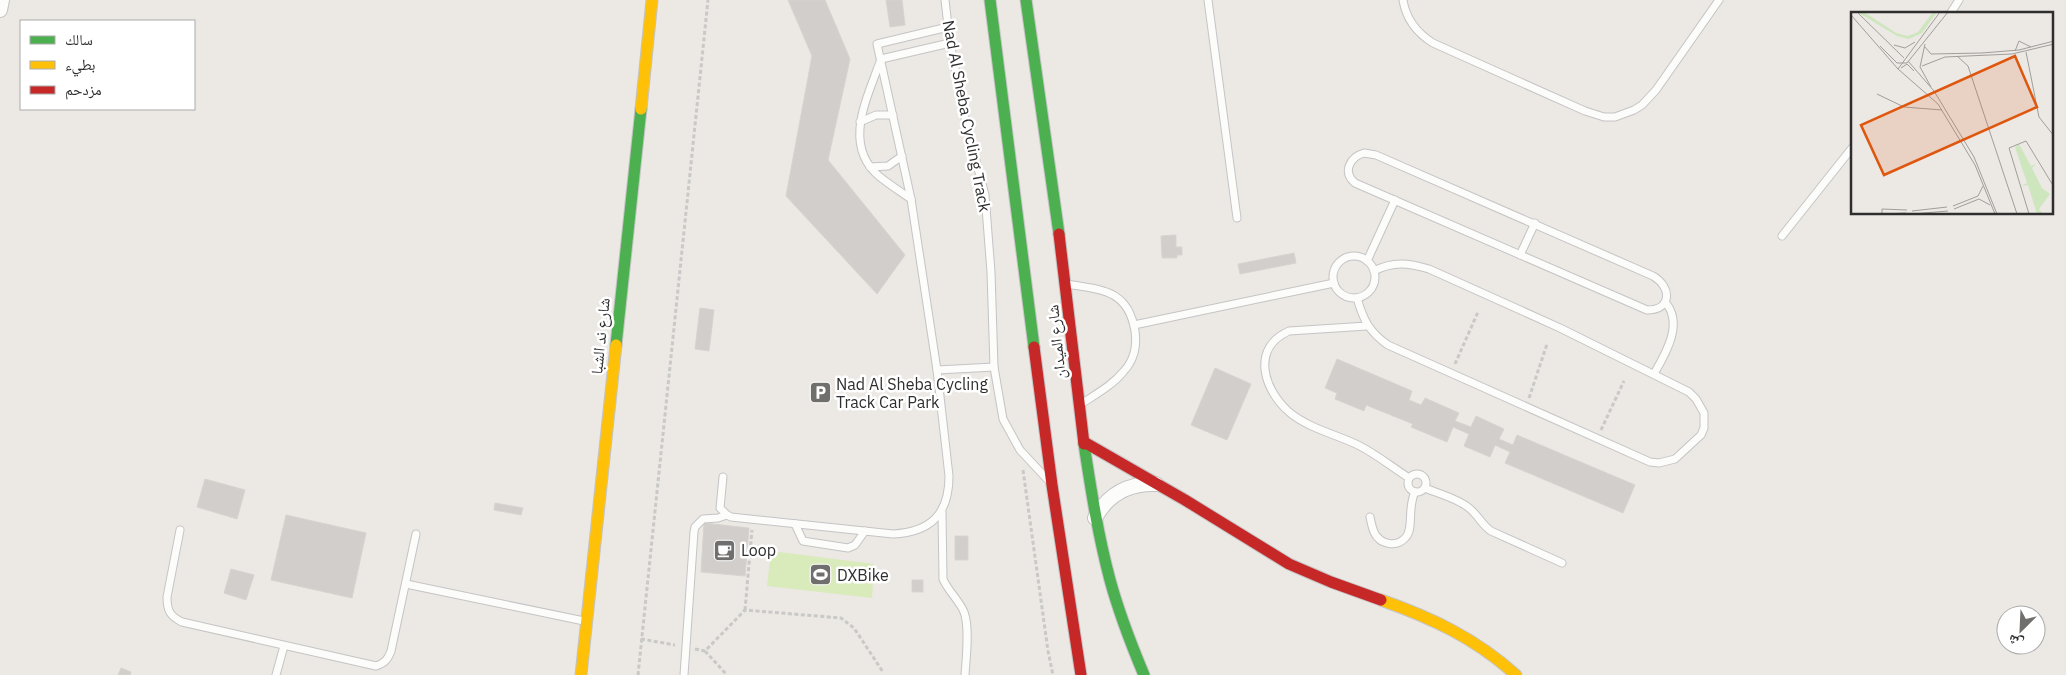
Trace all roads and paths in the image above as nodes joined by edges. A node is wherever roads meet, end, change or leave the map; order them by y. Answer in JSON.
{"nodes":[{"id":1,"x":2,"y":0,"type":"edge"},
{"id":2,"x":652,"y":0,"type":"edge"},
{"id":3,"x":708,"y":0,"type":"edge"},
{"id":4,"x":944,"y":0,"type":"edge"},
{"id":5,"x":990,"y":0,"type":"edge"},
{"id":6,"x":1026,"y":0,"type":"edge"},
{"id":7,"x":1208,"y":0,"type":"edge"},
{"id":8,"x":1403,"y":0,"type":"edge"},
{"id":9,"x":1719,"y":0,"type":"edge"},
{"id":10,"x":1959,"y":0,"type":"edge"},
{"id":11,"x":0,"y":10,"type":"edge"},
{"id":12,"x":1951,"y":12,"type":"edge"},
{"id":13,"x":948,"y":27,"type":"junction"},
{"id":14,"x":950,"y":44,"type":"junction"},
{"id":15,"x":881,"y":59,"type":"junction"},
{"id":16,"x":893,"y":115,"type":"junction"},
{"id":17,"x":860,"y":122,"type":"junction"},
{"id":18,"x":1851,"y":149,"type":"edge"},
{"id":19,"x":902,"y":156,"type":"junction"},
{"id":20,"x":870,"y":167,"type":"junction"},
{"id":21,"x":911,"y":199,"type":"junction"},
{"id":22,"x":1394,"y":200,"type":"junction"},
{"id":23,"x":1237,"y":218,"type":"dead end"},
{"id":24,"x":1535,"y":223,"type":"junction"},
{"id":25,"x":1782,"y":236,"type":"dead end"},
{"id":26,"x":1520,"y":255,"type":"junction"},
{"id":27,"x":1367,"y":261,"type":"junction"},
{"id":28,"x":1374,"y":271,"type":"junction"},
{"id":29,"x":1066,"y":284,"type":"junction"},
{"id":30,"x":1334,"y":284,"type":"junction"},
{"id":31,"x":1356,"y":298,"type":"junction"},
{"id":32,"x":1665,"y":302,"type":"junction"},
{"id":33,"x":1478,"y":312,"type":"dead end"},
{"id":34,"x":1134,"y":325,"type":"junction"},
{"id":35,"x":1367,"y":326,"type":"junction"},
{"id":36,"x":1547,"y":344,"type":"dead end"},
{"id":37,"x":994,"y":367,"type":"junction"},
{"id":38,"x":937,"y":370,"type":"junction"},
{"id":39,"x":1452,"y":373,"type":"junction"},
{"id":40,"x":1654,"y":374,"type":"junction"},
{"id":41,"x":1624,"y":381,"type":"dead end"},
{"id":42,"x":1079,"y":405,"type":"junction"},
{"id":43,"x":1527,"y":406,"type":"junction"},
{"id":44,"x":1598,"y":438,"type":"junction"},
{"id":45,"x":1084,"y":442,"type":"junction"},
{"id":46,"x":1020,"y":450,"type":"junction"},
{"id":47,"x":722,"y":477,"type":"dead end"},
{"id":48,"x":1409,"y":478,"type":"junction"},
{"id":49,"x":1156,"y":484,"type":"junction"},
{"id":50,"x":1052,"y":485,"type":"junction"},
{"id":51,"x":1425,"y":488,"type":"junction"},
{"id":52,"x":1415,"y":492,"type":"junction"},
{"id":53,"x":942,"y":512,"type":"junction"},
{"id":54,"x":726,"y":516,"type":"junction"},
{"id":55,"x":1370,"y":517,"type":"dead end"},
{"id":56,"x":1095,"y":518,"type":"junction"},
{"id":57,"x":753,"y":519,"type":"junction"},
{"id":58,"x":795,"y":524,"type":"junction"},
{"id":59,"x":180,"y":530,"type":"dead end"},
{"id":60,"x":865,"y":531,"type":"junction"},
{"id":61,"x":416,"y":534,"type":"dead end"},
{"id":62,"x":1562,"y":563,"type":"dead end"},
{"id":63,"x":406,"y":584,"type":"junction"},
{"id":64,"x":745,"y":610,"type":"junction"},
{"id":65,"x":587,"y":622,"type":"junction"},
{"id":66,"x":641,"y":639,"type":"junction"},
{"id":67,"x":284,"y":646,"type":"junction"},
{"id":68,"x":687,"y":647,"type":"junction"},
{"id":69,"x":705,"y":652,"type":"junction"},
{"id":70,"x":883,"y":672,"type":"dead end"},
{"id":71,"x":276,"y":675,"type":"edge"},
{"id":72,"x":581,"y":675,"type":"edge"},
{"id":73,"x":638,"y":675,"type":"edge"},
{"id":74,"x":684,"y":675,"type":"edge"},
{"id":75,"x":727,"y":675,"type":"edge"},
{"id":76,"x":965,"y":675,"type":"edge"},
{"id":77,"x":1053,"y":675,"type":"edge"},
{"id":78,"x":1081,"y":675,"type":"edge"},
{"id":79,"x":1144,"y":675,"type":"edge"},
{"id":80,"x":1516,"y":675,"type":"edge"}],
"edges":[{"from":1,"to":11,"type":"street"},
{"from":2,"to":65,"type":"street","name":"شارع ند الشبا"},
{"from":3,"to":66,"type":"path"},
{"from":4,"to":13,"type":"lane","name":"Nad Al Sheba Cycling Track"},
{"from":5,"to":50,"type":"street","name":"شارع الميدان"},
{"from":6,"to":29,"type":"street","name":"شارع الميدان"},
{"from":7,"to":23,"type":"lane"},
{"from":8,"to":9,"type":"lane"},
{"from":10,"to":12,"type":"lane"},
{"from":13,"to":14,"type":"lane","name":"Nad Al Sheba Cycling Track"},
{"from":13,"to":15,"type":"lane"},
{"from":14,"to":15,"type":"lane"},
{"from":14,"to":37,"type":"lane","name":"Nad Al Sheba Cycling Track"},
{"from":15,"to":16,"type":"lane"},
{"from":15,"to":17,"type":"lane"},
{"from":16,"to":17,"type":"lane"},
{"from":16,"to":19,"type":"lane"},
{"from":17,"to":20,"type":"lane"},
{"from":18,"to":25,"type":"lane"},
{"from":19,"to":20,"type":"lane"},
{"from":19,"to":21,"type":"lane"},
{"from":20,"to":21,"type":"lane"},
{"from":21,"to":38,"type":"lane"},
{"from":22,"to":24,"type":"lane"},
{"from":22,"to":26,"type":"lane"},
{"from":22,"to":27,"type":"lane"},
{"from":24,"to":26,"type":"lane"},
{"from":24,"to":32,"type":"lane"},
{"from":26,"to":32,"type":"lane"},
{"from":27,"to":28,"type":"lane"},
{"from":27,"to":30,"type":"lane"},
{"from":28,"to":31,"type":"lane"},
{"from":28,"to":40,"type":"lane"},
{"from":29,"to":34,"type":"lane"},
{"from":29,"to":42,"type":"street","name":"شارع الميدان"},
{"from":30,"to":31,"type":"lane"},
{"from":30,"to":34,"type":"lane"},
{"from":31,"to":35,"type":"lane"},
{"from":32,"to":40,"type":"lane"},
{"from":33,"to":39,"type":"path"},
{"from":34,"to":42,"type":"lane"},
{"from":35,"to":39,"type":"lane"},
{"from":35,"to":48,"type":"lane"},
{"from":36,"to":43,"type":"path"},
{"from":37,"to":38,"type":"lane"},
{"from":37,"to":46,"type":"lane","name":"Nad Al Sheba Cycling Track"},
{"from":38,"to":53,"type":"lane"},
{"from":39,"to":43,"type":"lane"},
{"from":40,"to":44,"type":"lane"},
{"from":41,"to":44,"type":"path"},
{"from":42,"to":45,"type":"street","name":"شارع الميدان"},
{"from":43,"to":44,"type":"lane"},
{"from":45,"to":49,"type":"street"},
{"from":45,"to":56,"type":"street","name":"شارع الميدان"},
{"from":46,"to":50,"type":"lane","name":"Nad Al Sheba Cycling Track"},
{"from":46,"to":77,"type":"path"},
{"from":47,"to":54,"type":"lane"},
{"from":48,"to":51,"type":"lane"},
{"from":48,"to":52,"type":"lane"},
{"from":49,"to":56,"type":"street"},
{"from":49,"to":80,"type":"street"},
{"from":50,"to":78,"type":"street","name":"شارع الميدان"},
{"from":51,"to":52,"type":"lane"},
{"from":51,"to":62,"type":"lane"},
{"from":52,"to":55,"type":"lane"},
{"from":53,"to":60,"type":"lane"},
{"from":53,"to":76,"type":"lane"},
{"from":54,"to":57,"type":"lane"},
{"from":54,"to":68,"type":"lane"},
{"from":56,"to":79,"type":"street","name":"شارع الميدان"},
{"from":57,"to":58,"type":"lane"},
{"from":57,"to":64,"type":"path"},
{"from":58,"to":60,"type":"lane"},
{"from":58,"to":60,"type":"lane"},
{"from":59,"to":67,"type":"lane"},
{"from":61,"to":63,"type":"lane"},
{"from":63,"to":65,"type":"lane"},
{"from":63,"to":67,"type":"lane"},
{"from":64,"to":69,"type":"path"},
{"from":64,"to":70,"type":"path"},
{"from":65,"to":72,"type":"street","name":"شارع ند الشبا"},
{"from":66,"to":68,"type":"path"},
{"from":66,"to":73,"type":"path"},
{"from":67,"to":71,"type":"lane"},
{"from":68,"to":69,"type":"path"},
{"from":68,"to":74,"type":"lane"},
{"from":69,"to":75,"type":"path"}]}
